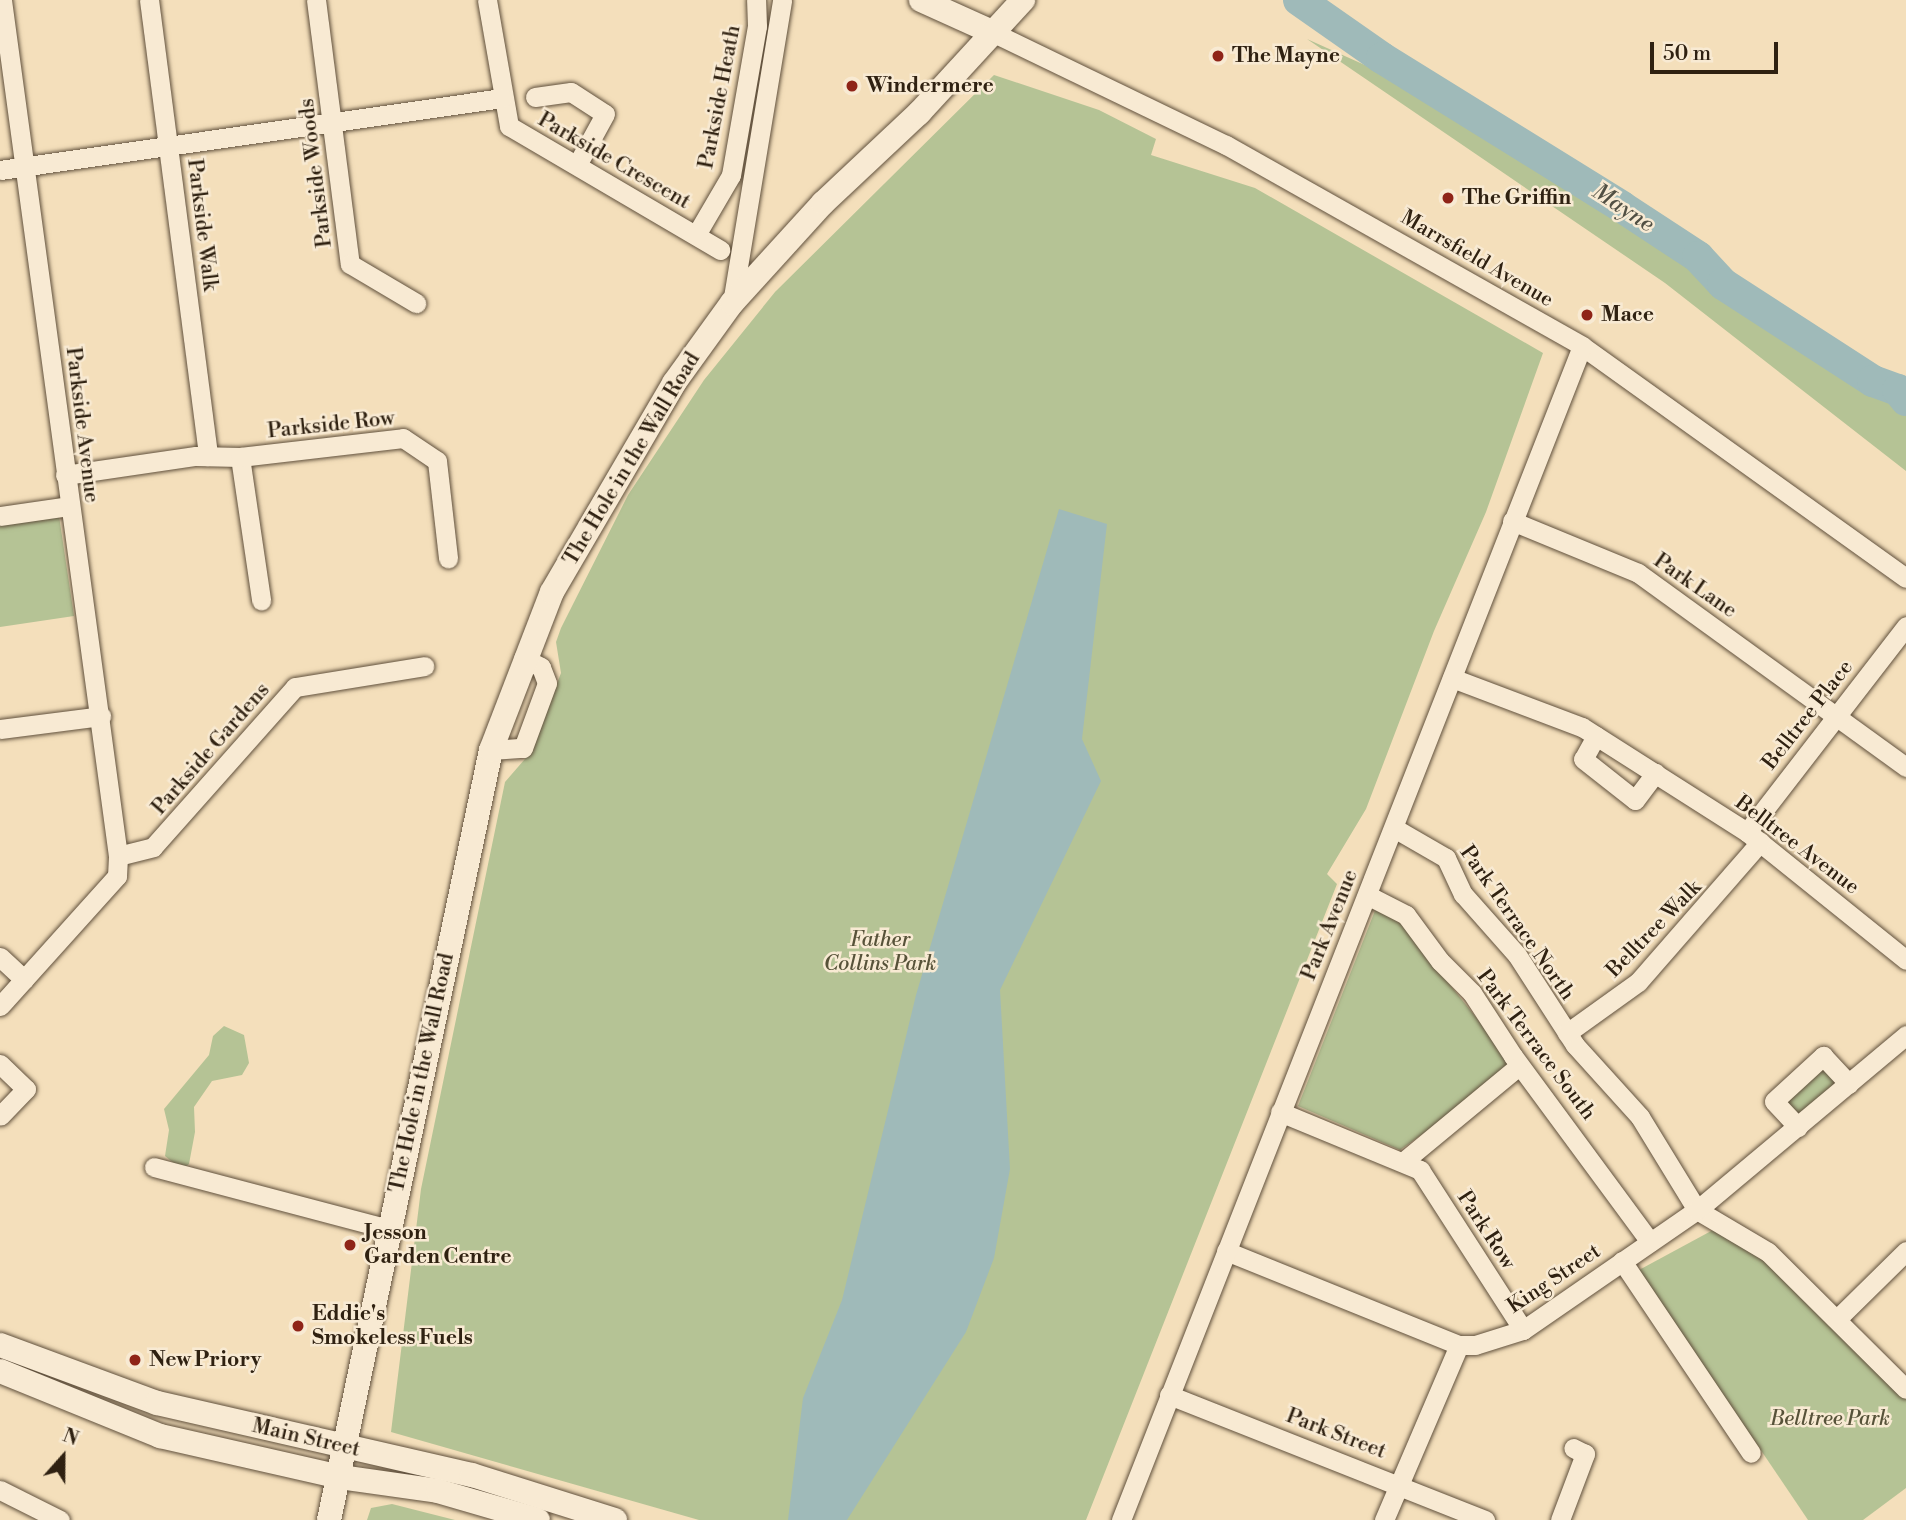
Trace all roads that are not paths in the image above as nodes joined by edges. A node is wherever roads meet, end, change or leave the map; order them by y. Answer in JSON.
{"nodes":[{"id":1,"x":2,"y":0,"type":"edge"},
{"id":2,"x":149,"y":0,"type":"edge"},
{"id":3,"x":316,"y":0,"type":"edge"},
{"id":4,"x":487,"y":0,"type":"edge"},
{"id":5,"x":756,"y":0,"type":"edge"},
{"id":6,"x":782,"y":0,"type":"edge"},
{"id":7,"x":921,"y":0,"type":"edge"},
{"id":8,"x":1023,"y":0,"type":"edge"},
{"id":9,"x":992,"y":32,"type":"junction"},
{"id":10,"x":501,"y":92,"type":"junction"},
{"id":11,"x":535,"y":97,"type":"dead end"},
{"id":12,"x":334,"y":121,"type":"junction"},
{"id":13,"x":170,"y":145,"type":"junction"},
{"id":14,"x":27,"y":166,"type":"junction"},
{"id":15,"x":577,"y":166,"type":"junction"},
{"id":16,"x":0,"y":170,"type":"edge"},
{"id":17,"x":696,"y":235,"type":"junction"},
{"id":18,"x":720,"y":250,"type":"dead end"},
{"id":19,"x":416,"y":303,"type":"dead end"},
{"id":20,"x":732,"y":303,"type":"junction"},
{"id":21,"x":1582,"y":346,"type":"junction"},
{"id":22,"x":208,"y":456,"type":"junction"},
{"id":23,"x":240,"y":457,"type":"junction"},
{"id":24,"x":65,"y":475,"type":"junction"},
{"id":25,"x":69,"y":506,"type":"junction"},
{"id":26,"x":0,"y":516,"type":"edge"},
{"id":27,"x":1512,"y":522,"type":"junction"},
{"id":28,"x":448,"y":558,"type":"dead end"},
{"id":29,"x":1906,"y":578,"type":"edge"},
{"id":30,"x":261,"y":600,"type":"dead end"},
{"id":31,"x":1906,"y":626,"type":"edge"},
{"id":32,"x":424,"y":666,"type":"dead end"},
{"id":33,"x":1452,"y":678,"type":"junction"},
{"id":34,"x":1837,"y":715,"type":"junction"},
{"id":35,"x":101,"y":716,"type":"junction"},
{"id":36,"x":0,"y":729,"type":"edge"},
{"id":37,"x":1596,"y":736,"type":"junction"},
{"id":38,"x":1906,"y":767,"type":"edge"},
{"id":39,"x":1655,"y":774,"type":"junction"},
{"id":40,"x":1394,"y":828,"type":"junction"},
{"id":41,"x":1754,"y":837,"type":"junction"},
{"id":42,"x":118,"y":856,"type":"junction"},
{"id":43,"x":1367,"y":895,"type":"junction"},
{"id":44,"x":0,"y":957,"type":"edge"},
{"id":45,"x":1906,"y":960,"type":"edge"},
{"id":46,"x":24,"y":979,"type":"junction"},
{"id":47,"x":0,"y":1006,"type":"edge"},
{"id":48,"x":1567,"y":1033,"type":"junction"},
{"id":49,"x":1906,"y":1035,"type":"edge"},
{"id":50,"x":0,"y":1064,"type":"edge"},
{"id":51,"x":1520,"y":1066,"type":"junction"},
{"id":52,"x":1849,"y":1084,"type":"junction"},
{"id":53,"x":1280,"y":1112,"type":"junction"},
{"id":54,"x":0,"y":1116,"type":"edge"},
{"id":55,"x":1798,"y":1127,"type":"junction"},
{"id":56,"x":1404,"y":1161,"type":"junction"},
{"id":57,"x":154,"y":1167,"type":"dead end"},
{"id":58,"x":1697,"y":1210,"type":"junction"},
{"id":59,"x":388,"y":1229,"type":"junction"},
{"id":60,"x":1650,"y":1242,"type":"junction"},
{"id":61,"x":1226,"y":1251,"type":"junction"},
{"id":62,"x":1906,"y":1251,"type":"edge"},
{"id":63,"x":1622,"y":1261,"type":"junction"},
{"id":64,"x":1837,"y":1319,"type":"junction"},
{"id":65,"x":1523,"y":1330,"type":"junction"},
{"id":66,"x":0,"y":1345,"type":"edge"},
{"id":67,"x":1459,"y":1345,"type":"junction"},
{"id":68,"x":0,"y":1371,"type":"edge"},
{"id":69,"x":1906,"y":1389,"type":"edge"},
{"id":70,"x":1169,"y":1395,"type":"junction"},
{"id":71,"x":1573,"y":1448,"type":"dead end"},
{"id":72,"x":346,"y":1449,"type":"junction"},
{"id":73,"x":1751,"y":1453,"type":"dead end"},
{"id":74,"x":340,"y":1477,"type":"junction"},
{"id":75,"x":1400,"y":1483,"type":"junction"},
{"id":76,"x":0,"y":1490,"type":"edge"},
{"id":77,"x":60,"y":1520,"type":"edge"},
{"id":78,"x":329,"y":1520,"type":"edge"},
{"id":79,"x":538,"y":1520,"type":"edge"},
{"id":80,"x":615,"y":1520,"type":"edge"},
{"id":81,"x":1121,"y":1520,"type":"edge"},
{"id":82,"x":1384,"y":1520,"type":"edge"},
{"id":83,"x":1485,"y":1520,"type":"edge"},
{"id":84,"x":1560,"y":1520,"type":"edge"}],
"edges":[{"from":1,"to":14,"type":"street","name":"Parkside Avenue"},
{"from":2,"to":13,"type":"street","name":"Parkside Walk"},
{"from":3,"to":12,"type":"street","name":"Parkside Woods"},
{"from":4,"to":10,"type":"street","name":"Parkside Crescent"},
{"from":5,"to":17,"type":"street","name":"Parkside Heath"},
{"from":6,"to":20,"type":"street"},
{"from":7,"to":9,"type":"street"},
{"from":8,"to":9,"type":"street","name":"The Hole in the Wall Road"},
{"from":9,"to":20,"type":"street","name":"The Hole in the Wall Road"},
{"from":9,"to":21,"type":"street","name":"Marrsfield Avenue"},
{"from":10,"to":12,"type":"street"},
{"from":10,"to":15,"type":"street","name":"Parkside Crescent"},
{"from":11,"to":15,"type":"street"},
{"from":12,"to":13,"type":"street"},
{"from":12,"to":19,"type":"street","name":"Parkside Woods"},
{"from":13,"to":14,"type":"street"},
{"from":13,"to":22,"type":"street","name":"Parkside Walk"},
{"from":14,"to":16,"type":"street"},
{"from":14,"to":24,"type":"street","name":"Parkside Avenue"},
{"from":15,"to":17,"type":"street","name":"Parkside Crescent"},
{"from":17,"to":18,"type":"street","name":"Parkside Crescent"},
{"from":20,"to":59,"type":"street","name":"The Hole in the Wall Road"},
{"from":21,"to":27,"type":"street","name":"Park Avenue"},
{"from":21,"to":29,"type":"street","name":"Marrsfield Avenue"},
{"from":22,"to":23,"type":"street","name":"Parkside Row"},
{"from":22,"to":24,"type":"street","name":"Parkside Row"},
{"from":23,"to":28,"type":"street","name":"Parkside Row"},
{"from":23,"to":30,"type":"street"},
{"from":24,"to":25,"type":"street","name":"Parkside Avenue"},
{"from":25,"to":26,"type":"street"},
{"from":25,"to":35,"type":"street","name":"Parkside Avenue"},
{"from":27,"to":33,"type":"street","name":"Park Avenue"},
{"from":27,"to":34,"type":"street","name":"Park Lane"},
{"from":31,"to":34,"type":"street","name":"Belltree Place"},
{"from":32,"to":42,"type":"street","name":"Parkside Gardens"},
{"from":33,"to":37,"type":"street","name":"Belltree Avenue"},
{"from":33,"to":40,"type":"street","name":"Park Avenue"},
{"from":34,"to":38,"type":"street","name":"Park Lane"},
{"from":34,"to":41,"type":"street","name":"Belltree Place"},
{"from":35,"to":36,"type":"street"},
{"from":35,"to":42,"type":"street","name":"Parkside Avenue"},
{"from":37,"to":39,"type":"street","name":"Belltree Avenue"},
{"from":37,"to":39,"type":"street"},
{"from":39,"to":41,"type":"street","name":"Belltree Avenue"},
{"from":40,"to":43,"type":"street","name":"Park Avenue"},
{"from":40,"to":48,"type":"street","name":"Park Terrace North"},
{"from":41,"to":45,"type":"street","name":"Belltree Avenue"},
{"from":41,"to":48,"type":"street","name":"Belltree Walk"},
{"from":42,"to":46,"type":"street"},
{"from":43,"to":51,"type":"street","name":"Park Terrace South"},
{"from":43,"to":53,"type":"street","name":"Park Avenue"},
{"from":44,"to":46,"type":"street"},
{"from":46,"to":47,"type":"street"},
{"from":48,"to":58,"type":"street","name":"Park Terrace North"},
{"from":49,"to":52,"type":"street","name":"King Street"},
{"from":50,"to":54,"type":"street"},
{"from":51,"to":56,"type":"street"},
{"from":51,"to":60,"type":"street","name":"Park Terrace South"},
{"from":52,"to":55,"type":"street","name":"King Street"},
{"from":52,"to":55,"type":"street"},
{"from":53,"to":56,"type":"street","name":"Park Row"},
{"from":53,"to":61,"type":"street","name":"Park Avenue"},
{"from":55,"to":58,"type":"street","name":"King Street"},
{"from":56,"to":65,"type":"street","name":"Park Row"},
{"from":57,"to":59,"type":"street"},
{"from":58,"to":60,"type":"street","name":"King Street"},
{"from":58,"to":64,"type":"street","name":"Park Terrace North"},
{"from":59,"to":72,"type":"street","name":"The Hole in the Wall Road"},
{"from":60,"to":63,"type":"street","name":"King Street"},
{"from":61,"to":67,"type":"street"},
{"from":61,"to":70,"type":"street","name":"Park Avenue"},
{"from":62,"to":64,"type":"street"},
{"from":63,"to":65,"type":"street","name":"King Street"},
{"from":63,"to":73,"type":"street"},
{"from":64,"to":69,"type":"street","name":"Park Terrace North"},
{"from":65,"to":67,"type":"street","name":"King Street"},
{"from":66,"to":72,"type":"street","name":"Main Street"},
{"from":67,"to":75,"type":"street"},
{"from":68,"to":74,"type":"street","name":"Main Street"},
{"from":70,"to":75,"type":"street","name":"Park Street"},
{"from":70,"to":81,"type":"street","name":"Park Avenue"},
{"from":71,"to":84,"type":"street"},
{"from":72,"to":74,"type":"street","name":"The Hole in the Wall Road"},
{"from":72,"to":80,"type":"street","name":"Main Street"},
{"from":74,"to":78,"type":"street","name":"The Hole in the Wall Road"},
{"from":74,"to":79,"type":"street","name":"Main Street"},
{"from":75,"to":82,"type":"street"},
{"from":75,"to":83,"type":"street","name":"Park Street"},
{"from":76,"to":77,"type":"street"}]}
